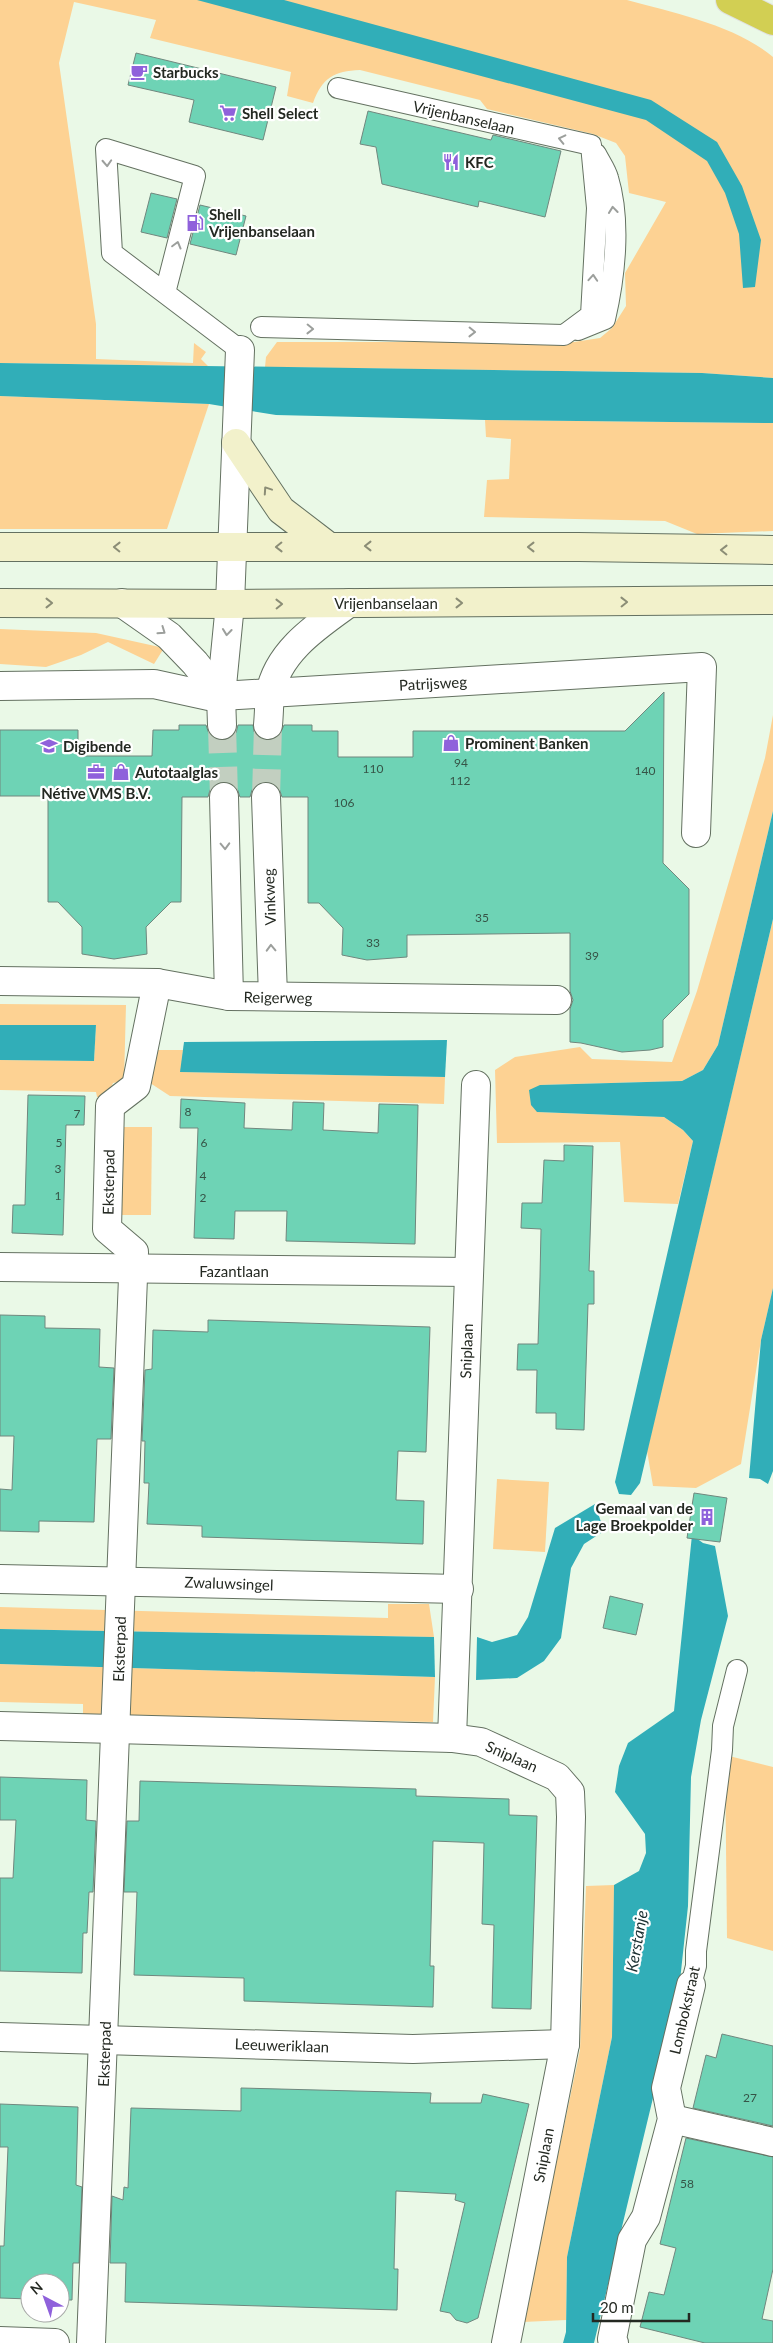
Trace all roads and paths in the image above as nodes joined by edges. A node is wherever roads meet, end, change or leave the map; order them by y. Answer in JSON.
{"nodes":[{"id":1,"x":730,"y":0,"type":"edge"},
{"id":2,"x":773,"y":21,"type":"edge"},
{"id":3,"x":338,"y":88,"type":"dead end"},
{"id":4,"x":165,"y":293,"type":"junction"},
{"id":5,"x":261,"y":328,"type":"dead end"},
{"id":6,"x":240,"y":356,"type":"joint"},
{"id":7,"x":236,"y":436,"type":"junction"},
{"id":8,"x":328,"y":546,"type":"junction"},
{"id":9,"x":0,"y":547,"type":"edge"},
{"id":10,"x":233,"y":548,"type":"junction"},
{"id":11,"x":773,"y":550,"type":"edge"},
{"id":12,"x":773,"y":600,"type":"edge"},
{"id":13,"x":122,"y":603,"type":"junction"},
{"id":14,"x":348,"y":603,"type":"junction"},
{"id":15,"x":0,"y":604,"type":"edge"},
{"id":16,"x":230,"y":604,"type":"junction"},
{"id":17,"x":0,"y":686,"type":"edge"},
{"id":18,"x":270,"y":692,"type":"junction"},
{"id":19,"x":221,"y":696,"type":"junction"},
{"id":20,"x":222,"y":725,"type":"tunnel mouth"},
{"id":21,"x":268,"y":725,"type":"tunnel mouth"},
{"id":22,"x":224,"y":797,"type":"tunnel mouth"},
{"id":23,"x":266,"y":797,"type":"tunnel mouth"},
{"id":24,"x":696,"y":833,"type":"dead end"},
{"id":25,"x":0,"y":981,"type":"edge"},
{"id":26,"x":156,"y":983,"type":"junction"},
{"id":27,"x":229,"y":996,"type":"junction"},
{"id":28,"x":273,"y":996,"type":"junction"},
{"id":29,"x":557,"y":1000,"type":"dead end"},
{"id":30,"x":476,"y":1085,"type":"dead end"},
{"id":31,"x":0,"y":1267,"type":"edge"},
{"id":32,"x":133,"y":1270,"type":"junction"},
{"id":33,"x":469,"y":1272,"type":"junction"},
{"id":34,"x":0,"y":1579,"type":"edge"},
{"id":35,"x":122,"y":1580,"type":"junction"},
{"id":36,"x":459,"y":1589,"type":"junction"},
{"id":37,"x":738,"y":1670,"type":"dead end"},
{"id":38,"x":0,"y":1726,"type":"edge"},
{"id":39,"x":116,"y":1730,"type":"junction"},
{"id":40,"x":452,"y":1738,"type":"junction"},
{"id":41,"x":691,"y":1985,"type":"joint"},
{"id":42,"x":0,"y":2037,"type":"edge"},
{"id":43,"x":104,"y":2040,"type":"junction"},
{"id":44,"x":565,"y":2044,"type":"junction"},
{"id":45,"x":672,"y":2119,"type":"junction"},
{"id":46,"x":773,"y":2142,"type":"edge"},
{"id":47,"x":0,"y":2341,"type":"edge"},
{"id":48,"x":55,"y":2343,"type":"edge"},
{"id":49,"x":92,"y":2343,"type":"edge"},
{"id":50,"x":506,"y":2343,"type":"edge"},
{"id":51,"x":614,"y":2343,"type":"edge"}],
"edges":[{"from":1,"to":2,"type":"highway"},
{"from":5,"to":3,"type":"lane","name":"Vrijenbanselaan","one_way":true},
{"from":4,"to":4,"type":"lane","one_way":true},
{"from":4,"to":6,"type":"lane"},
{"from":6,"to":7,"type":"street"},
{"from":8,"to":7,"type":"main road","one_way":true},
{"from":7,"to":10,"type":"street"},
{"from":8,"to":10,"type":"main road","one_way":true},
{"from":11,"to":8,"type":"main road","one_way":true},
{"from":10,"to":9,"type":"main road","one_way":true},
{"from":10,"to":16,"type":"street"},
{"from":14,"to":12,"type":"main road","name":"Vrijenbanselaan","one_way":true},
{"from":15,"to":13,"type":"main road","name":"Vrijenbanselaan","one_way":true},
{"from":13,"to":16,"type":"main road","name":"Vrijenbanselaan"},
{"from":13,"to":19,"type":"street","one_way":true},
{"from":16,"to":14,"type":"main road","name":"Vrijenbanselaan","one_way":true},
{"from":14,"to":18,"type":"street"},
{"from":16,"to":19,"type":"street","one_way":true},
{"from":17,"to":19,"type":"street","name":"Patrijsweg"},
{"from":18,"to":19,"type":"street","name":"Patrijsweg"},
{"from":18,"to":21,"type":"street"},
{"from":18,"to":24,"type":"street","name":"Patrijsweg"},
{"from":19,"to":20,"type":"street"},
{"from":22,"to":27,"type":"street","one_way":true},
{"from":28,"to":23,"type":"street","name":"Vinkweg","one_way":true},
{"from":25,"to":26,"type":"street","name":"Reigerweg"},
{"from":26,"to":27,"type":"street","name":"Reigerweg"},
{"from":26,"to":32,"type":"street","name":"Eksterpad"},
{"from":27,"to":28,"type":"street","name":"Reigerweg"},
{"from":28,"to":29,"type":"street","name":"Reigerweg"},
{"from":30,"to":33,"type":"street","name":"Sniplaan"},
{"from":31,"to":32,"type":"street","name":"Fazantlaan"},
{"from":32,"to":33,"type":"street","name":"Fazantlaan"},
{"from":32,"to":35,"type":"street","name":"Eksterpad"},
{"from":33,"to":36,"type":"street","name":"Sniplaan"},
{"from":34,"to":35,"type":"street","name":"Zwaluwsingel"},
{"from":35,"to":36,"type":"street","name":"Zwaluwsingel"},
{"from":35,"to":39,"type":"street","name":"Eksterpad"},
{"from":36,"to":40,"type":"street","name":"Sniplaan"},
{"from":37,"to":41,"type":"lane","name":"Lombokstraat"},
{"from":38,"to":39,"type":"street"},
{"from":39,"to":40,"type":"street"},
{"from":39,"to":43,"type":"street","name":"Eksterpad"},
{"from":40,"to":44,"type":"street","name":"Sniplaan"},
{"from":41,"to":45,"type":"street","name":"Lombokstraat"},
{"from":42,"to":43,"type":"street","name":"Leeuweriklaan"},
{"from":43,"to":44,"type":"street","name":"Leeuweriklaan"},
{"from":43,"to":49,"type":"street","name":"Eksterpad"},
{"from":44,"to":50,"type":"street","name":"Sniplaan"},
{"from":45,"to":46,"type":"street"},
{"from":45,"to":51,"type":"street","name":"Lombokstraat"},
{"from":47,"to":48,"type":"street"}]}
